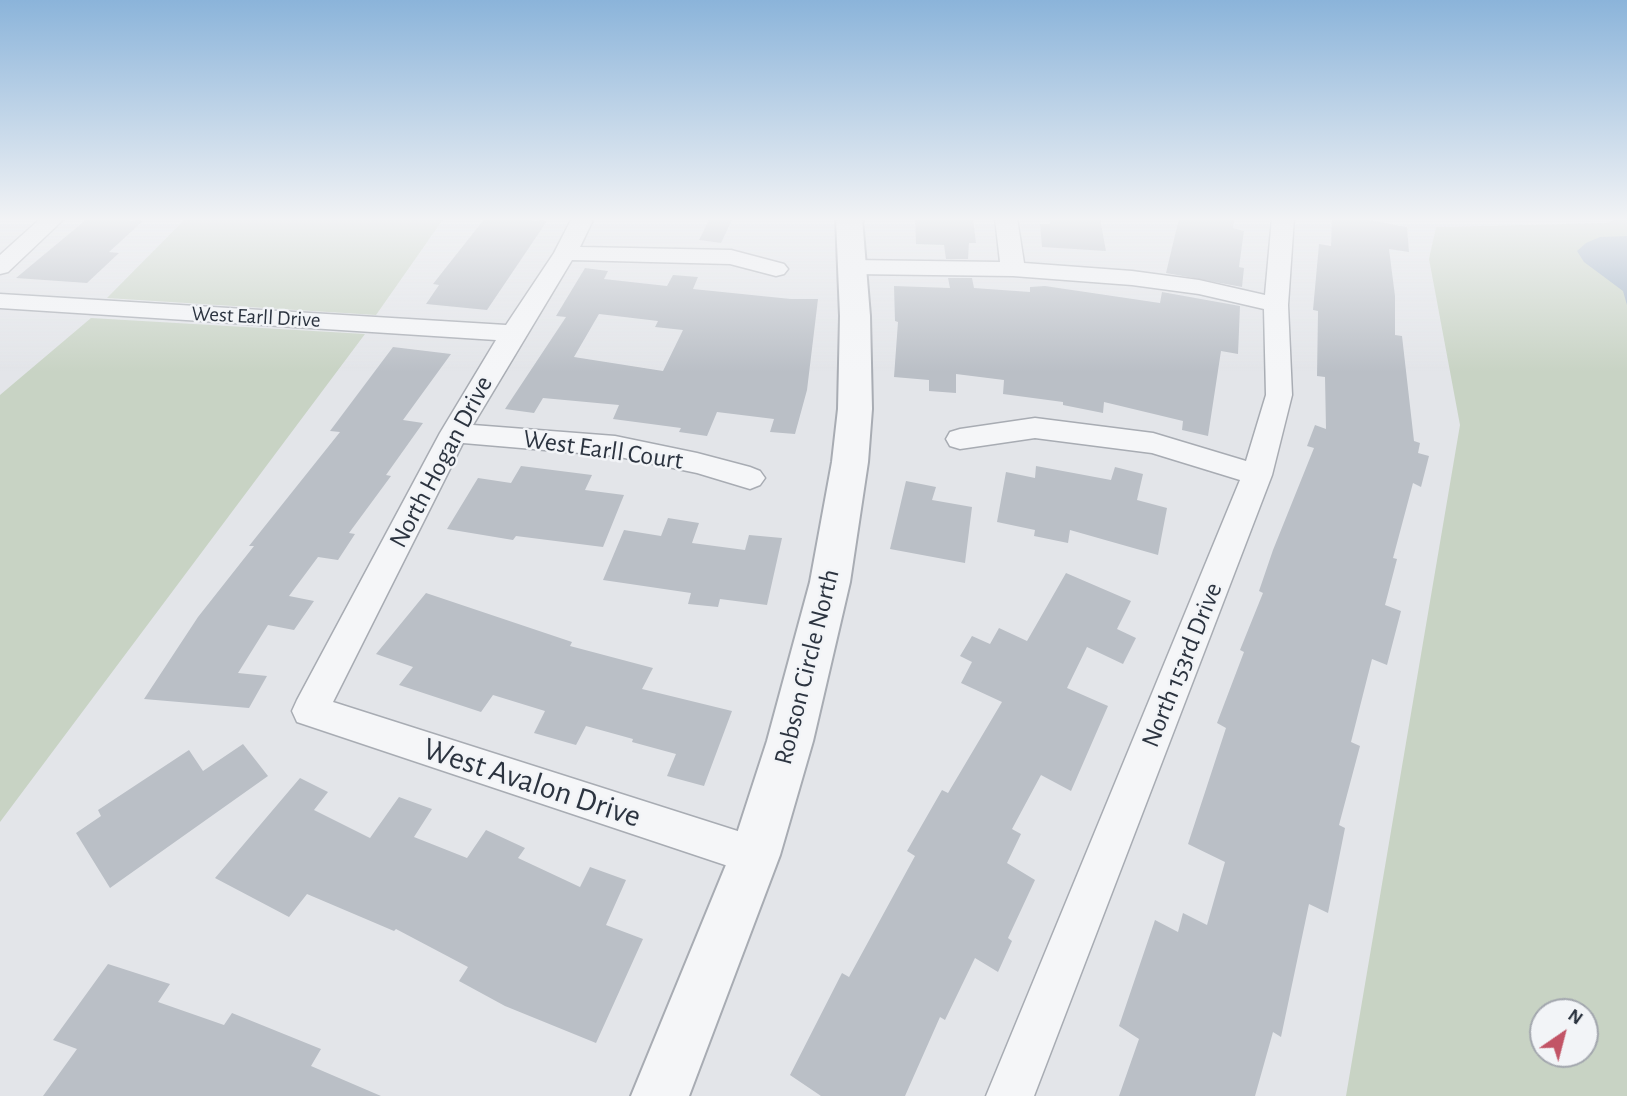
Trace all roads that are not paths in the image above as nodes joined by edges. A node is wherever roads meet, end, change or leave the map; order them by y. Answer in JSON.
{"nodes":[{"id":1,"x":554,"y":269,"type":"edge"},
{"id":2,"x":852,"y":269,"type":"edge"},
{"id":3,"x":1015,"y":269,"type":"edge"},
{"id":4,"x":1279,"y":269,"type":"edge"},
{"id":5,"x":0,"y":301,"type":"edge"},
{"id":6,"x":1276,"y":305,"type":"junction"},
{"id":7,"x":513,"y":332,"type":"junction"},
{"id":8,"x":454,"y":433,"type":"junction"},
{"id":9,"x":960,"y":439,"type":"dead end"},
{"id":10,"x":1257,"y":475,"type":"junction"},
{"id":11,"x":750,"y":478,"type":"dead end"},
{"id":12,"x":310,"y":711,"type":"joint"},
{"id":13,"x":755,"y":855,"type":"junction"},
{"id":14,"x":660,"y":1096,"type":"edge"},
{"id":15,"x":1010,"y":1096,"type":"edge"}],
"edges":[{"from":1,"to":7,"type":"street","name":"North Hogan Drive"},
{"from":2,"to":13,"type":"street","name":"Robson Circle North"},
{"from":3,"to":6,"type":"street"},
{"from":4,"to":6,"type":"street","name":"North 153rd Drive"},
{"from":5,"to":7,"type":"street","name":"West Earll Drive"},
{"from":6,"to":10,"type":"street","name":"North 153rd Drive"},
{"from":7,"to":8,"type":"street","name":"North Hogan Drive"},
{"from":8,"to":11,"type":"street","name":"West Earll Court"},
{"from":8,"to":12,"type":"street","name":"North Hogan Drive"},
{"from":9,"to":10,"type":"street"},
{"from":10,"to":15,"type":"street","name":"North 153rd Drive"},
{"from":12,"to":13,"type":"street","name":"West Avalon Drive"},
{"from":13,"to":14,"type":"street","name":"Robson Circle North"}]}
